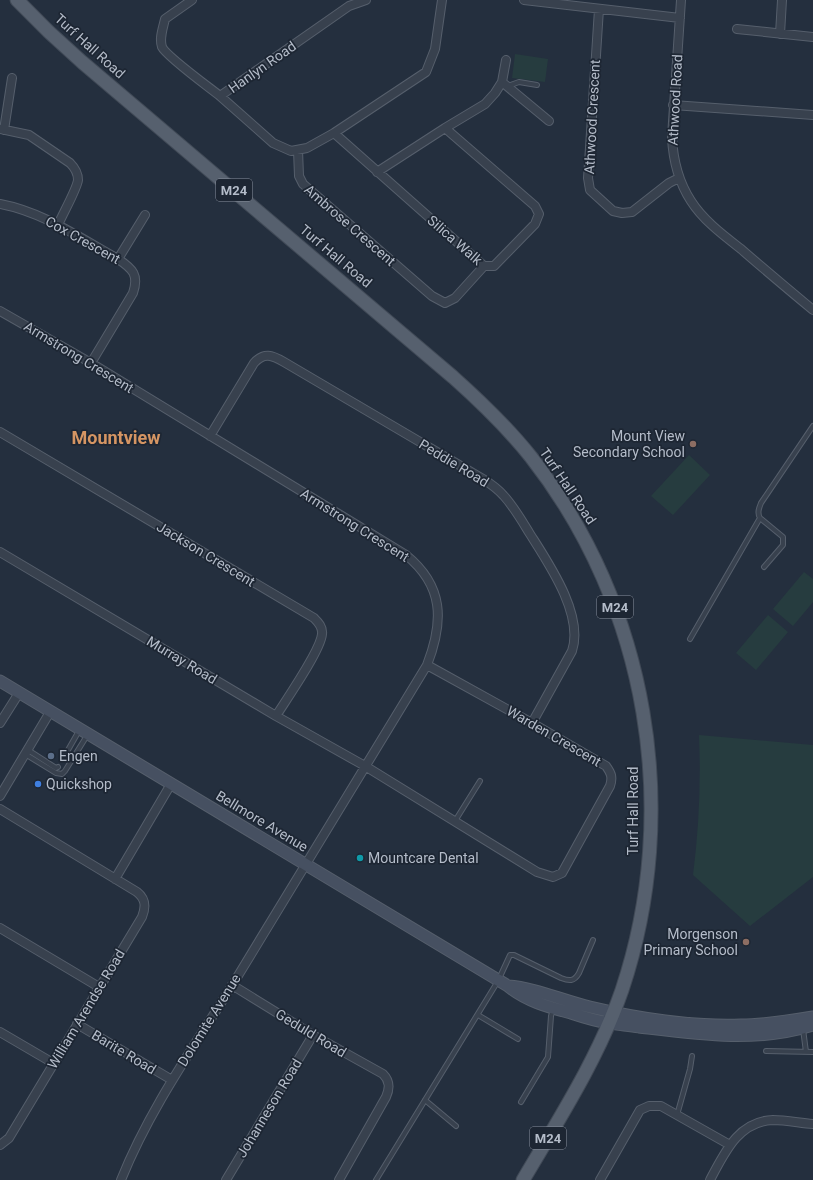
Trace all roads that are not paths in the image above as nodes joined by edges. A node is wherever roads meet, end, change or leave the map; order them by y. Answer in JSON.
{"nodes":[{"id":1,"x":17,"y":0,"type":"edge"},
{"id":2,"x":192,"y":0,"type":"edge"},
{"id":3,"x":366,"y":0,"type":"edge"},
{"id":4,"x":442,"y":0,"type":"edge"},
{"id":5,"x":524,"y":0,"type":"edge"},
{"id":6,"x":681,"y":0,"type":"edge"},
{"id":7,"x":782,"y":0,"type":"edge"},
{"id":8,"x":599,"y":9,"type":"junction"},
{"id":9,"x":680,"y":18,"type":"junction"},
{"id":10,"x":737,"y":29,"type":"dead end"},
{"id":11,"x":780,"y":34,"type":"junction"},
{"id":12,"x":813,"y":37,"type":"edge"},
{"id":13,"x":506,"y":60,"type":"dead end"},
{"id":14,"x":12,"y":78,"type":"dead end"},
{"id":15,"x":505,"y":84,"type":"junction"},
{"id":16,"x":537,"y":85,"type":"dead end"},
{"id":17,"x":220,"y":96,"type":"junction"},
{"id":18,"x":673,"y":104,"type":"junction"},
{"id":19,"x":813,"y":115,"type":"edge"},
{"id":20,"x":550,"y":121,"type":"dead end"},
{"id":21,"x":444,"y":128,"type":"junction"},
{"id":22,"x":2,"y":129,"type":"edge"},
{"id":23,"x":334,"y":133,"type":"junction"},
{"id":24,"x":298,"y":150,"type":"junction"},
{"id":25,"x":377,"y":172,"type":"junction"},
{"id":26,"x":679,"y":178,"type":"junction"},
{"id":27,"x":0,"y":204,"type":"edge"},
{"id":28,"x":145,"y":215,"type":"dead end"},
{"id":29,"x":58,"y":225,"type":"junction"},
{"id":30,"x":118,"y":259,"type":"junction"},
{"id":31,"x":484,"y":266,"type":"junction"},
{"id":32,"x":813,"y":310,"type":"edge"},
{"id":33,"x":0,"y":311,"type":"edge"},
{"id":34,"x":91,"y":363,"type":"junction"},
{"id":35,"x":813,"y":426,"type":"edge"},
{"id":36,"x":0,"y":432,"type":"edge"},
{"id":37,"x":210,"y":436,"type":"junction"},
{"id":38,"x":760,"y":518,"type":"junction"},
{"id":39,"x":0,"y":552,"type":"edge"},
{"id":40,"x":764,"y":567,"type":"dead end"},
{"id":41,"x":690,"y":639,"type":"dead end"},
{"id":42,"x":427,"y":665,"type":"junction"},
{"id":43,"x":0,"y":681,"type":"edge"},
{"id":44,"x":19,"y":692,"type":"junction"},
{"id":45,"x":50,"y":712,"type":"junction"},
{"id":46,"x":276,"y":716,"type":"junction"},
{"id":47,"x":0,"y":723,"type":"edge"},
{"id":48,"x":532,"y":723,"type":"junction"},
{"id":49,"x":84,"y":731,"type":"junction"},
{"id":50,"x":26,"y":752,"type":"junction"},
{"id":51,"x":64,"y":757,"type":"dead end"},
{"id":52,"x":365,"y":766,"type":"junction"},
{"id":53,"x":58,"y":767,"type":"dead end"},
{"id":54,"x":480,"y":781,"type":"dead end"},
{"id":55,"x":171,"y":784,"type":"junction"},
{"id":56,"x":0,"y":796,"type":"edge"},
{"id":57,"x":0,"y":809,"type":"edge"},
{"id":58,"x":455,"y":821,"type":"junction"},
{"id":59,"x":305,"y":865,"type":"junction"},
{"id":60,"x":115,"y":879,"type":"junction"},
{"id":61,"x":0,"y":928,"type":"edge"},
{"id":62,"x":593,"y":940,"type":"dead end"},
{"id":63,"x":503,"y":983,"type":"junction"},
{"id":64,"x":232,"y":985,"type":"junction"},
{"id":65,"x":99,"y":987,"type":"junction"},
{"id":66,"x":553,"y":1008,"type":"junction"},
{"id":67,"x":478,"y":1014,"type":"junction"},
{"id":68,"x":813,"y":1017,"type":"edge"},
{"id":69,"x":611,"y":1018,"type":"junction"},
{"id":70,"x":77,"y":1024,"type":"junction"},
{"id":71,"x":808,"y":1026,"type":"edge"},
{"id":72,"x":0,"y":1032,"type":"edge"},
{"id":73,"x":313,"y":1036,"type":"junction"},
{"id":74,"x":518,"y":1039,"type":"dead end"},
{"id":75,"x":766,"y":1051,"type":"dead end"},
{"id":76,"x":806,"y":1052,"type":"junction"},
{"id":77,"x":813,"y":1052,"type":"edge"},
{"id":78,"x":692,"y":1056,"type":"dead end"},
{"id":79,"x":53,"y":1063,"type":"junction"},
{"id":80,"x":172,"y":1080,"type":"junction"},
{"id":81,"x":424,"y":1100,"type":"junction"},
{"id":82,"x":522,"y":1102,"type":"dead end"},
{"id":83,"x":677,"y":1115,"type":"junction"},
{"id":84,"x":813,"y":1124,"type":"edge"},
{"id":85,"x":456,"y":1126,"type":"dead end"},
{"id":86,"x":0,"y":1145,"type":"edge"},
{"id":87,"x":730,"y":1145,"type":"junction"},
{"id":88,"x":121,"y":1180,"type":"edge"},
{"id":89,"x":226,"y":1180,"type":"edge"},
{"id":90,"x":340,"y":1180,"type":"edge"},
{"id":91,"x":376,"y":1180,"type":"edge"},
{"id":92,"x":523,"y":1180,"type":"edge"},
{"id":93,"x":600,"y":1180,"type":"edge"},
{"id":94,"x":710,"y":1180,"type":"edge"}],
"edges":[{"from":1,"to":69,"type":"main road","name":"Turf Hall Road","number":"M24"},
{"from":2,"to":17,"type":"street"},
{"from":3,"to":17,"type":"street","name":"Hanlyn Road"},
{"from":4,"to":23,"type":"street"},
{"from":5,"to":8,"type":"street"},
{"from":6,"to":9,"type":"street","name":"Athwood Road"},
{"from":7,"to":11,"type":"street"},
{"from":8,"to":9,"type":"street"},
{"from":8,"to":26,"type":"street","name":"Athwood Crescent"},
{"from":9,"to":18,"type":"street","name":"Athwood Road"},
{"from":10,"to":11,"type":"street"},
{"from":11,"to":12,"type":"street"},
{"from":13,"to":15,"type":"street"},
{"from":14,"to":22,"type":"street"},
{"from":15,"to":16,"type":"lane"},
{"from":15,"to":20,"type":"street"},
{"from":15,"to":21,"type":"street"},
{"from":17,"to":24,"type":"street","name":"Hanlyn Road"},
{"from":18,"to":19,"type":"street"},
{"from":18,"to":26,"type":"street","name":"Athwood Road"},
{"from":21,"to":25,"type":"street"},
{"from":21,"to":31,"type":"street","name":"Silica Walk"},
{"from":22,"to":29,"type":"street"},
{"from":23,"to":24,"type":"street"},
{"from":23,"to":25,"type":"street","name":"Silica Walk"},
{"from":24,"to":31,"type":"street","name":"Ambrose Crescent"},
{"from":25,"to":31,"type":"street","name":"Silica Walk"},
{"from":26,"to":32,"type":"street","name":"Athwood Road"},
{"from":27,"to":29,"type":"street","name":"Cox Crescent"},
{"from":28,"to":30,"type":"street"},
{"from":29,"to":30,"type":"street","name":"Cox Crescent"},
{"from":30,"to":34,"type":"street","name":"Cox Crescent"},
{"from":33,"to":34,"type":"street","name":"Armstrong Crescent"},
{"from":34,"to":37,"type":"street","name":"Armstrong Crescent"},
{"from":35,"to":38,"type":"lane"},
{"from":36,"to":46,"type":"street","name":"Jackson Crescent"},
{"from":37,"to":42,"type":"street","name":"Armstrong Crescent"},
{"from":37,"to":48,"type":"street","name":"Peddie Road"},
{"from":38,"to":40,"type":"lane"},
{"from":38,"to":41,"type":"lane"},
{"from":39,"to":46,"type":"street","name":"Murray Road"},
{"from":42,"to":48,"type":"street","name":"Warden Crescent"},
{"from":42,"to":52,"type":"street","name":"Armstrong Crescent"},
{"from":43,"to":44,"type":"street","name":"Bellmore Avenue"},
{"from":44,"to":45,"type":"street","name":"Bellmore Avenue"},
{"from":44,"to":47,"type":"street"},
{"from":45,"to":49,"type":"street","name":"Bellmore Avenue"},
{"from":45,"to":50,"type":"street"},
{"from":46,"to":52,"type":"street","name":"Murray Road"},
{"from":48,"to":58,"type":"street","name":"Warden Crescent"},
{"from":49,"to":50,"type":"lane"},
{"from":49,"to":51,"type":"lane"},
{"from":49,"to":55,"type":"street","name":"Bellmore Avenue"},
{"from":50,"to":53,"type":"lane"},
{"from":50,"to":56,"type":"street"},
{"from":52,"to":58,"type":"street","name":"Warden Crescent"},
{"from":52,"to":59,"type":"street","name":"Armstrong Crescent"},
{"from":54,"to":58,"type":"lane"},
{"from":55,"to":59,"type":"street","name":"Bellmore Avenue"},
{"from":55,"to":60,"type":"street"},
{"from":57,"to":60,"type":"street","name":"William Arendse Road"},
{"from":59,"to":63,"type":"street","name":"Bellmore Avenue"},
{"from":59,"to":64,"type":"street","name":"Dolomite Avenue"},
{"from":60,"to":65,"type":"street","name":"William Arendse Road"},
{"from":61,"to":65,"type":"street"},
{"from":62,"to":63,"type":"lane"},
{"from":63,"to":66,"type":"street","name":"Bellmore Avenue"},
{"from":63,"to":67,"type":"lane"},
{"from":63,"to":69,"type":"street","name":"Bellmore Avenue"},
{"from":64,"to":73,"type":"street","name":"Geduld Road"},
{"from":64,"to":80,"type":"street","name":"Dolomite Avenue"},
{"from":65,"to":70,"type":"street","name":"William Arendse Road"},
{"from":66,"to":69,"type":"street","name":"Bellmore Avenue"},
{"from":66,"to":82,"type":"lane"},
{"from":67,"to":74,"type":"lane"},
{"from":67,"to":81,"type":"lane"},
{"from":68,"to":69,"type":"street"},
{"from":69,"to":71,"type":"street"},
{"from":69,"to":92,"type":"main road","name":"Turf Hall Road","number":"M24"},
{"from":70,"to":79,"type":"street","name":"William Arendse Road"},
{"from":70,"to":80,"type":"street","name":"Barite Road"},
{"from":71,"to":76,"type":"lane"},
{"from":72,"to":79,"type":"street"},
{"from":73,"to":89,"type":"street","name":"Johanneson Road"},
{"from":73,"to":90,"type":"street","name":"Geduld Road"},
{"from":75,"to":76,"type":"lane"},
{"from":76,"to":77,"type":"lane"},
{"from":78,"to":83,"type":"lane"},
{"from":79,"to":86,"type":"street","name":"William Arendse Road"},
{"from":80,"to":88,"type":"street","name":"Dolomite Avenue"},
{"from":81,"to":85,"type":"lane"},
{"from":81,"to":91,"type":"lane"},
{"from":83,"to":87,"type":"street"},
{"from":83,"to":93,"type":"street"},
{"from":84,"to":87,"type":"street"},
{"from":87,"to":94,"type":"street"}]}
